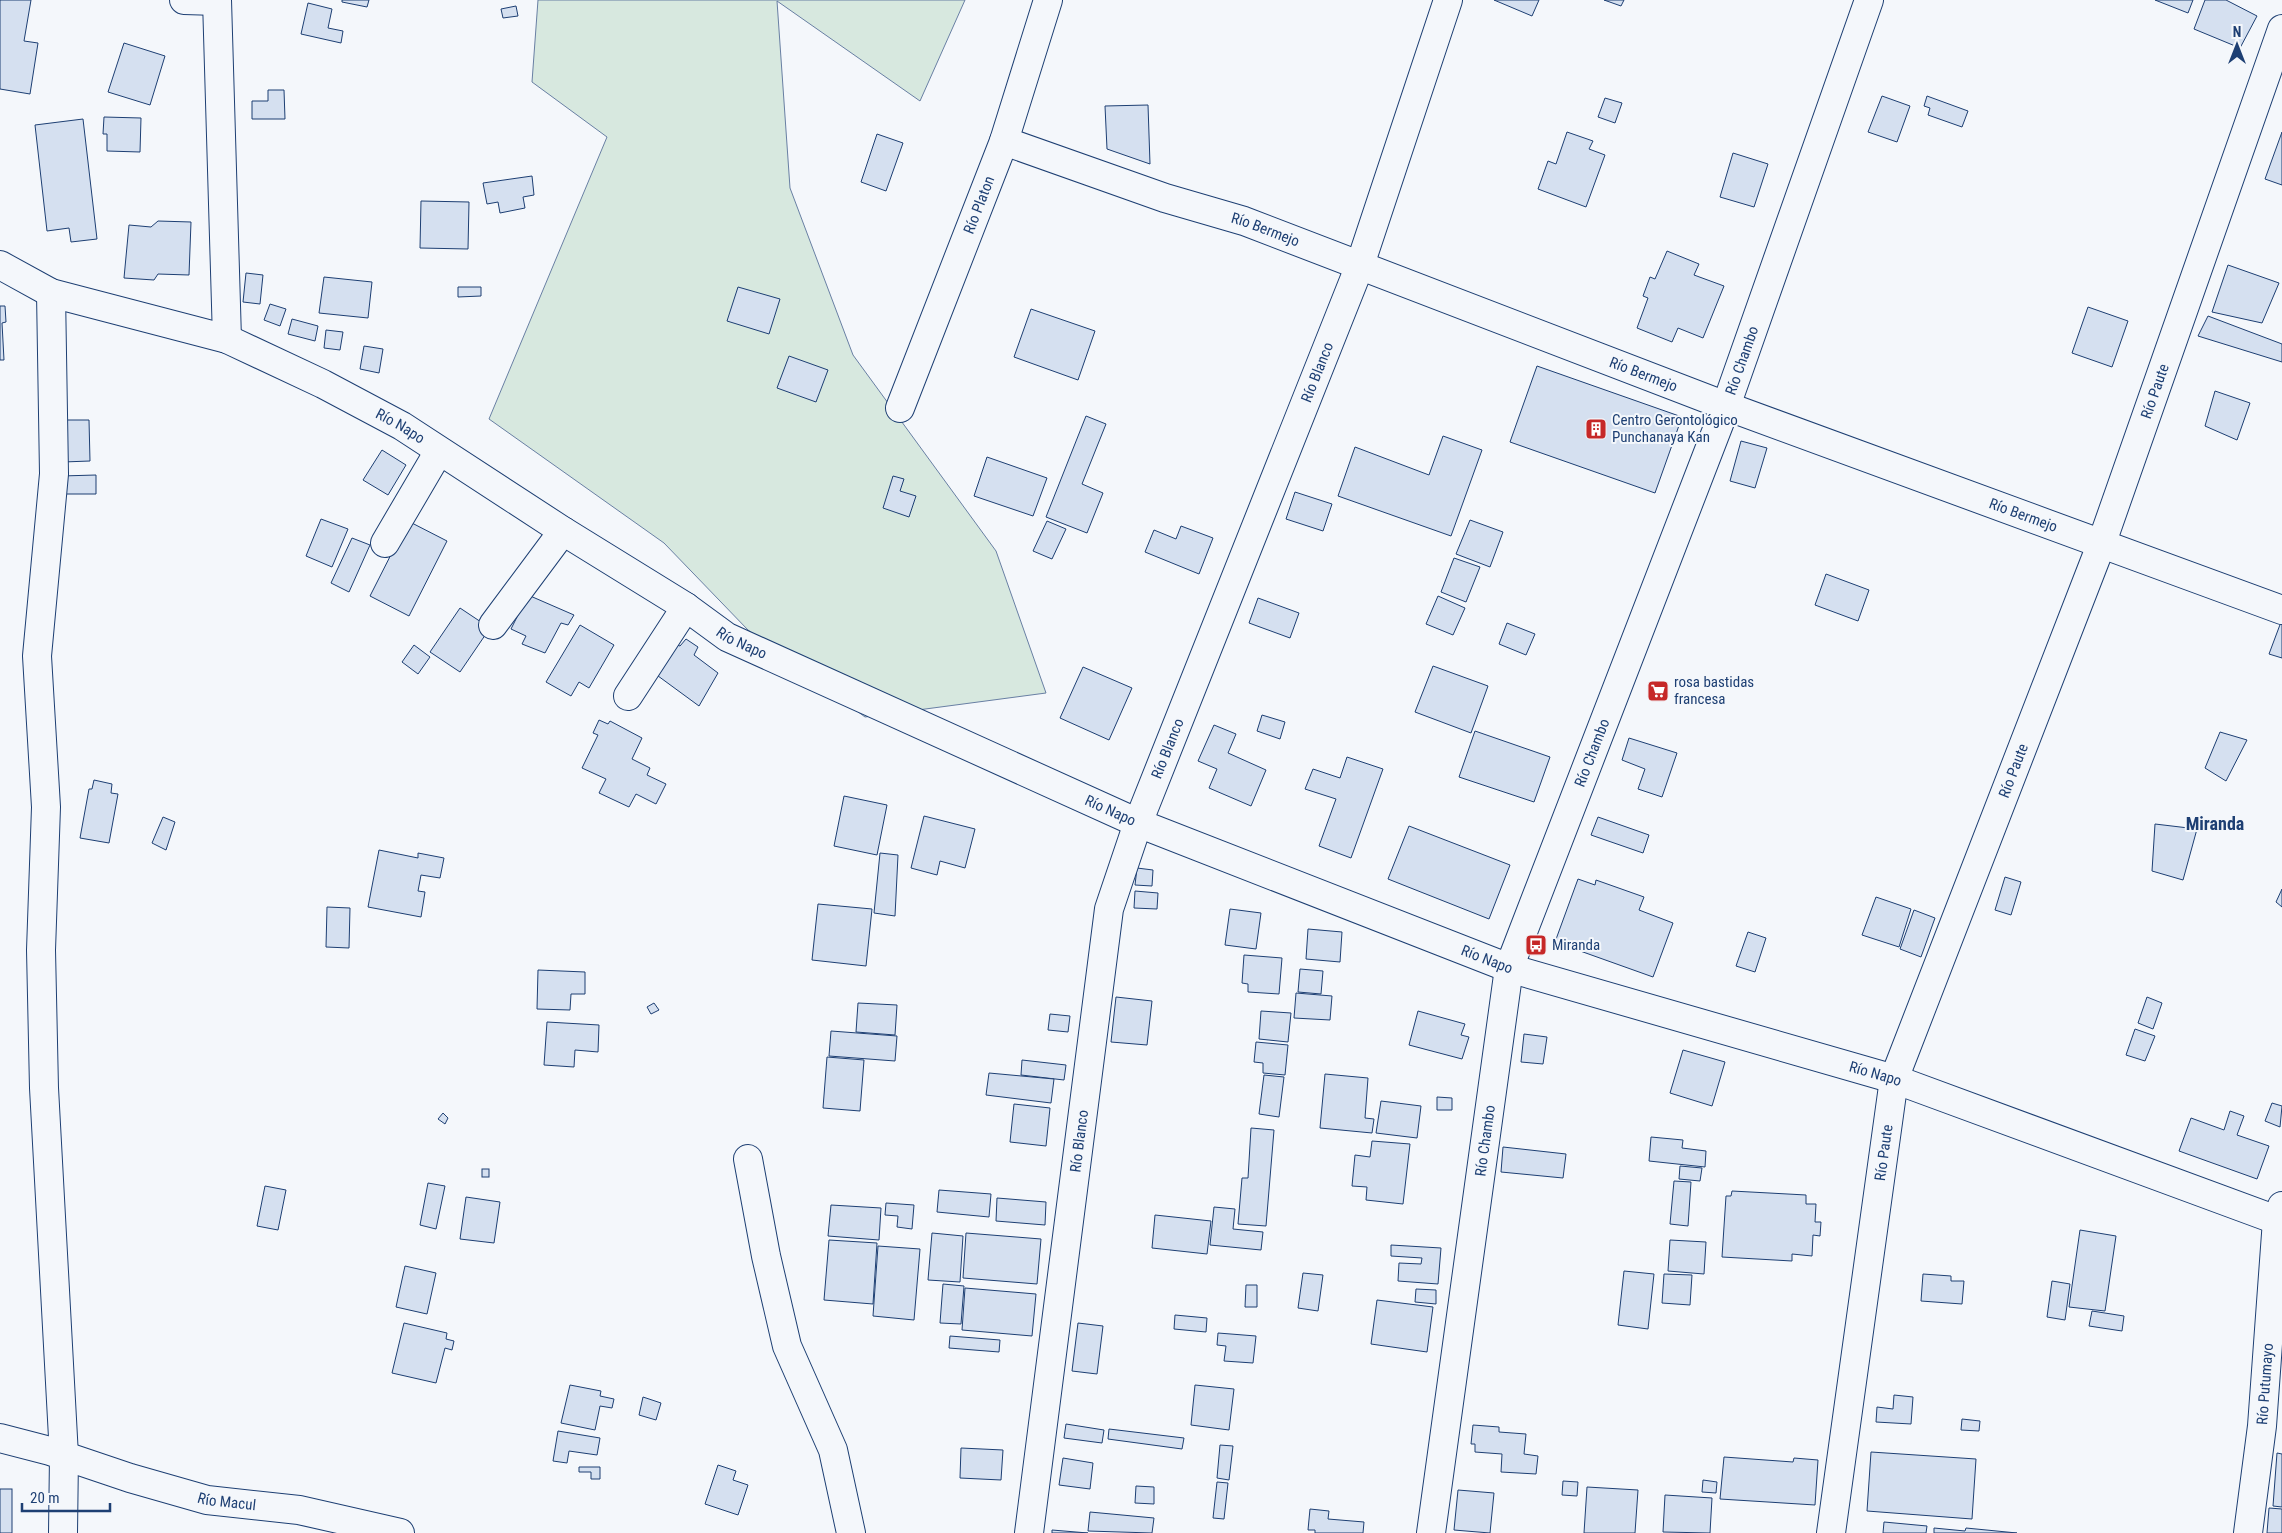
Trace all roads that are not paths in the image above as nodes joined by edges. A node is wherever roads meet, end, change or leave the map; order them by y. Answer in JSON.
{"nodes":[{"id":1,"x":184,"y":0,"type":"edge"},
{"id":2,"x":217,"y":0,"type":"edge"},
{"id":3,"x":1048,"y":0,"type":"edge"},
{"id":4,"x":1448,"y":0,"type":"edge"},
{"id":5,"x":1869,"y":0,"type":"edge"},
{"id":6,"x":2282,"y":29,"type":"edge"},
{"id":7,"x":1004,"y":141,"type":"junction"},
{"id":8,"x":0,"y":265,"type":"edge"},
{"id":9,"x":1360,"y":265,"type":"junction"},
{"id":10,"x":51,"y":293,"type":"junction"},
{"id":11,"x":227,"y":339,"type":"junction"},
{"id":12,"x":1726,"y":406,"type":"junction"},
{"id":13,"x":900,"y":408,"type":"dead end"},
{"id":14,"x":439,"y":451,"type":"junction"},
{"id":15,"x":563,"y":531,"type":"junction"},
{"id":16,"x":385,"y":543,"type":"dead end"},
{"id":17,"x":2101,"y":545,"type":"junction"},
{"id":18,"x":686,"y":607,"type":"junction"},
{"id":19,"x":2282,"y":610,"type":"edge"},
{"id":20,"x":493,"y":625,"type":"dead end"},
{"id":21,"x":628,"y":696,"type":"dead end"},
{"id":22,"x":1138,"y":823,"type":"junction"},
{"id":23,"x":1509,"y":968,"type":"junction"},
{"id":24,"x":1894,"y":1079,"type":"junction"},
{"id":25,"x":748,"y":1159,"type":"dead end"},
{"id":26,"x":2280,"y":1216,"type":"edge"},
{"id":27,"x":0,"y":1438,"type":"edge"},
{"id":28,"x":64,"y":1456,"type":"junction"},
{"id":29,"x":63,"y":1533,"type":"edge"},
{"id":30,"x":400,"y":1533,"type":"edge"},
{"id":31,"x":851,"y":1533,"type":"edge"},
{"id":32,"x":1029,"y":1533,"type":"edge"},
{"id":33,"x":1431,"y":1533,"type":"edge"},
{"id":34,"x":1832,"y":1533,"type":"edge"},
{"id":35,"x":2248,"y":1533,"type":"edge"}],
"edges":[{"from":1,"to":2,"type":"street"},
{"from":2,"to":11,"type":"street"},
{"from":3,"to":7,"type":"street","name":"Río Platon"},
{"from":4,"to":9,"type":"street","name":"Río Blanco"},
{"from":5,"to":12,"type":"street","name":"Río Chambo"},
{"from":6,"to":17,"type":"street","name":"Río Paute"},
{"from":7,"to":9,"type":"street","name":"Río Bermejo"},
{"from":7,"to":13,"type":"street","name":"Río Platon"},
{"from":8,"to":10,"type":"street","name":"Río Napo"},
{"from":9,"to":12,"type":"street","name":"Río Bermejo"},
{"from":9,"to":22,"type":"street","name":"Río Blanco"},
{"from":10,"to":11,"type":"street","name":"Río Napo"},
{"from":10,"to":28,"type":"street"},
{"from":11,"to":14,"type":"street","name":"Río Napo"},
{"from":12,"to":17,"type":"street","name":"Río Bermejo"},
{"from":12,"to":23,"type":"street","name":"Río Chambo"},
{"from":14,"to":15,"type":"street","name":"Río Napo"},
{"from":14,"to":16,"type":"street"},
{"from":15,"to":18,"type":"street","name":"Río Napo"},
{"from":15,"to":20,"type":"street"},
{"from":17,"to":19,"type":"street","name":"Río Bermejo"},
{"from":17,"to":24,"type":"street","name":"Río Paute"},
{"from":18,"to":21,"type":"street"},
{"from":18,"to":22,"type":"street","name":"Río Napo"},
{"from":22,"to":23,"type":"street","name":"Río Napo"},
{"from":22,"to":32,"type":"street","name":"Río Blanco"},
{"from":23,"to":24,"type":"street","name":"Río Napo"},
{"from":23,"to":33,"type":"street","name":"Río Chambo"},
{"from":24,"to":26,"type":"street","name":"Río Napo"},
{"from":24,"to":34,"type":"street","name":"Río Paute"},
{"from":25,"to":31,"type":"street"},
{"from":26,"to":35,"type":"street","name":"Río Putumayo"},
{"from":27,"to":28,"type":"street","name":"Río Macul"},
{"from":28,"to":29,"type":"street"},
{"from":28,"to":30,"type":"street","name":"Río Macul"}]}
